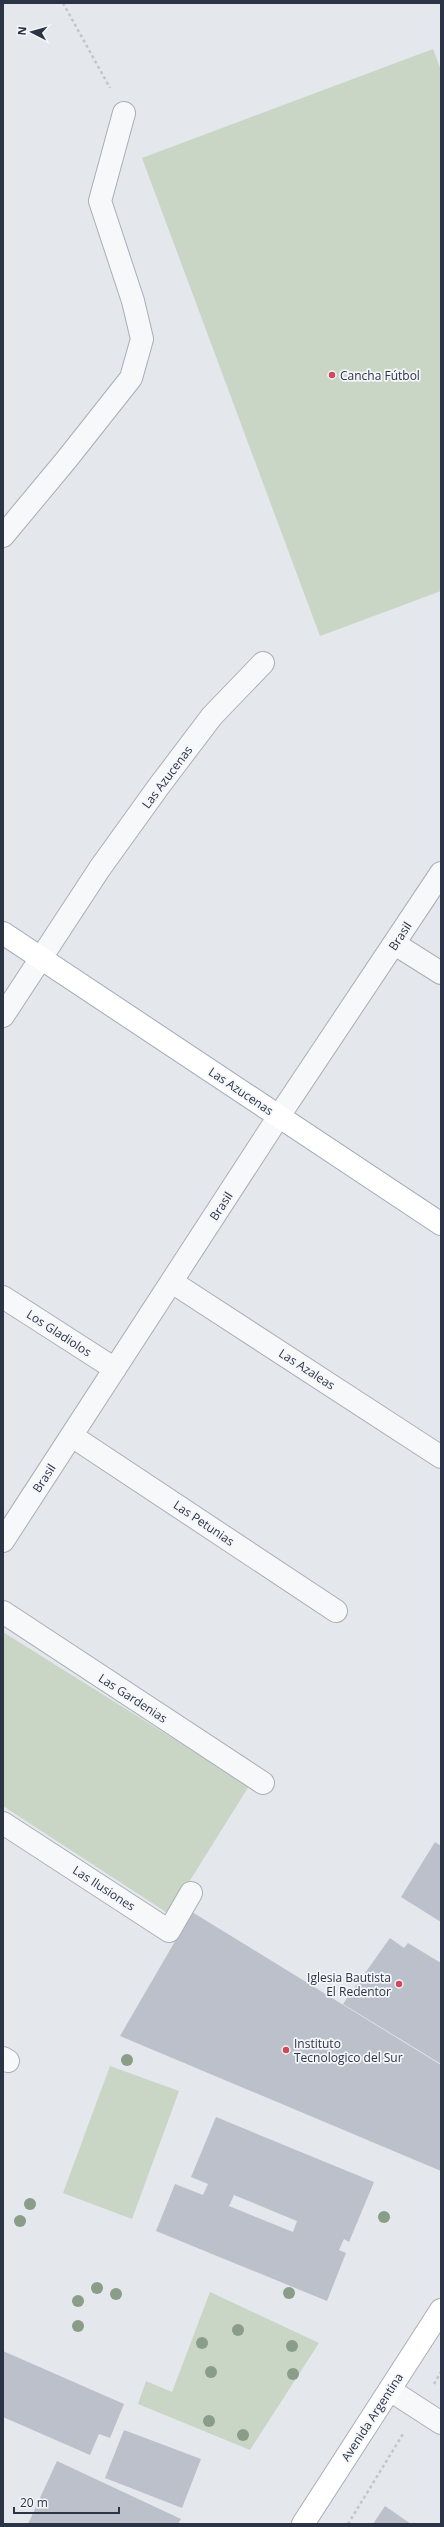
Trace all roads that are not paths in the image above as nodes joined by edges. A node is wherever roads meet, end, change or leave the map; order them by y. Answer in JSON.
{"nodes":[{"id":1,"x":124,"y":113,"type":"road end"},
{"id":2,"x":3,"y":536,"type":"edge"},
{"id":3,"x":263,"y":663,"type":"dead end"},
{"id":4,"x":441,"y":873,"type":"edge"},
{"id":5,"x":3,"y":933,"type":"edge"},
{"id":6,"x":395,"y":944,"type":"junction"},
{"id":7,"x":41,"y":958,"type":"junction"},
{"id":8,"x":441,"y":973,"type":"edge"},
{"id":9,"x":3,"y":1016,"type":"edge"},
{"id":10,"x":279,"y":1116,"type":"junction"},
{"id":11,"x":441,"y":1224,"type":"edge"},
{"id":12,"x":172,"y":1282,"type":"junction"},
{"id":13,"x":3,"y":1297,"type":"edge"},
{"id":14,"x":115,"y":1369,"type":"junction"},
{"id":15,"x":72,"y":1436,"type":"junction"},
{"id":16,"x":441,"y":1457,"type":"edge"},
{"id":17,"x":9,"y":1519,"type":"edge"},
{"id":18,"x":3,"y":1541,"type":"edge"},
{"id":19,"x":336,"y":1611,"type":"dead end"},
{"id":20,"x":3,"y":1612,"type":"edge"},
{"id":21,"x":263,"y":1783,"type":"dead end"},
{"id":22,"x":3,"y":1823,"type":"edge"},
{"id":23,"x":191,"y":1893,"type":"dead end"},
{"id":24,"x":441,"y":2310,"type":"edge"},
{"id":25,"x":390,"y":2390,"type":"junction"},
{"id":26,"x":441,"y":2423,"type":"edge"},
{"id":27,"x":303,"y":2524,"type":"edge"}],
"edges":[{"from":1,"to":2,"type":"street"},
{"from":3,"to":7,"type":"street","name":"Las Azucenas"},
{"from":4,"to":6,"type":"street","name":"Brasil"},
{"from":5,"to":7,"type":"main road","name":"Las Azucenas"},
{"from":6,"to":8,"type":"street"},
{"from":6,"to":10,"type":"street","name":"Brasil"},
{"from":7,"to":9,"type":"street","name":"Las Azucenas"},
{"from":7,"to":10,"type":"main road","name":"Las Azucenas"},
{"from":10,"to":11,"type":"main road","name":"Las Azucenas"},
{"from":10,"to":12,"type":"street","name":"Brasil"},
{"from":12,"to":14,"type":"street","name":"Brasil"},
{"from":12,"to":16,"type":"street","name":"Las Azaleas"},
{"from":13,"to":14,"type":"street","name":"Los Gladiolos"},
{"from":14,"to":15,"type":"street","name":"Brasil"},
{"from":15,"to":17,"type":"street","name":"Brasil"},
{"from":15,"to":19,"type":"street","name":"Las Petunias"},
{"from":17,"to":18,"type":"street","name":"Brasil"},
{"from":20,"to":21,"type":"street","name":"Las Gardenias"},
{"from":22,"to":23,"type":"street","name":"Las Ilusiones"},
{"from":24,"to":25,"type":"main road","name":"Avenida Argentina"},
{"from":25,"to":26,"type":"street"},
{"from":25,"to":27,"type":"main road","name":"Avenida Argentina"}]}
